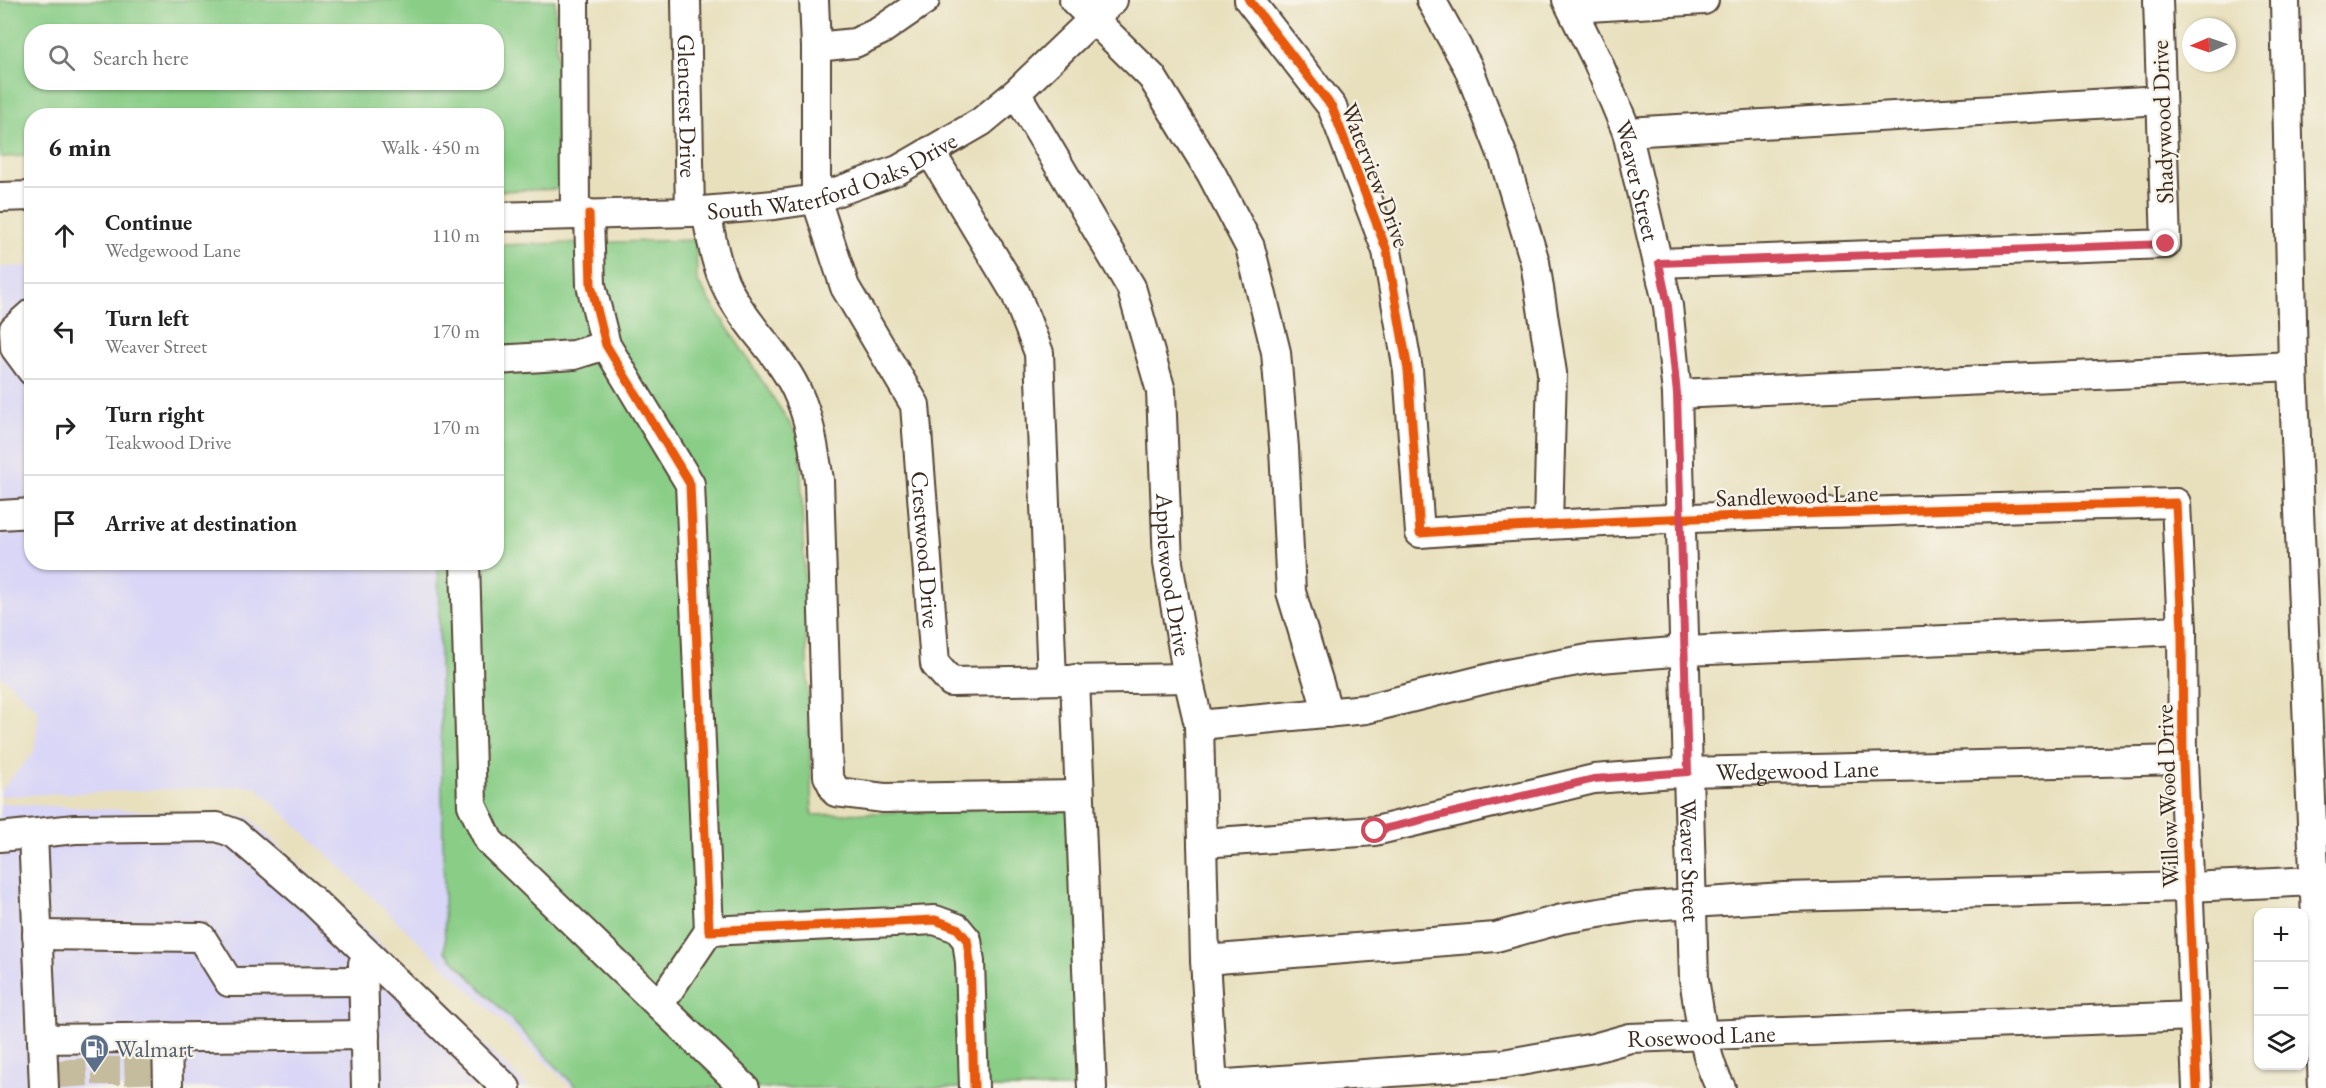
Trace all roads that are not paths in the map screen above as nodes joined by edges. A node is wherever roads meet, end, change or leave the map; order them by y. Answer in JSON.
{"nodes":[{"id":1,"x":574,"y":0,"type":"edge"},
{"id":2,"x":686,"y":0,"type":"edge"},
{"id":3,"x":814,"y":0,"type":"edge"},
{"id":4,"x":925,"y":0,"type":"edge"},
{"id":5,"x":1113,"y":0,"type":"edge"},
{"id":6,"x":1249,"y":0,"type":"edge"},
{"id":7,"x":1431,"y":0,"type":"edge"},
{"id":8,"x":1704,"y":0,"type":"edge"},
{"id":9,"x":2158,"y":0,"type":"edge"},
{"id":10,"x":2285,"y":0,"type":"edge"},
{"id":11,"x":1569,"y":4,"type":"edge"},
{"id":12,"x":1083,"y":10,"type":"edge"},
{"id":13,"x":816,"y":47,"type":"junction"},
{"id":14,"x":1016,"y":93,"type":"junction"},
{"id":15,"x":2161,"y":100,"type":"junction"},
{"id":16,"x":1628,"y":132,"type":"junction"},
{"id":17,"x":930,"y":151,"type":"junction"},
{"id":18,"x":24,"y":196,"type":"edge"},
{"id":19,"x":0,"y":197,"type":"edge"},
{"id":20,"x":816,"y":199,"type":"junction"},
{"id":21,"x":698,"y":212,"type":"junction"},
{"id":22,"x":582,"y":215,"type":"junction"},
{"id":23,"x":504,"y":217,"type":"edge"},
{"id":24,"x":1659,"y":263,"type":"junction"},
{"id":25,"x":24,"y":320,"type":"edge"},
{"id":26,"x":606,"y":345,"type":"junction"},
{"id":27,"x":504,"y":359,"type":"edge"},
{"id":28,"x":24,"y":360,"type":"edge"},
{"id":29,"x":2293,"y":366,"type":"junction"},
{"id":30,"x":1677,"y":394,"type":"junction"},
{"id":31,"x":2176,"y":502,"type":"joint"},
{"id":32,"x":24,"y":514,"type":"edge"},
{"id":33,"x":0,"y":515,"type":"edge"},
{"id":34,"x":1680,"y":518,"type":"junction"},
{"id":35,"x":1548,"y":524,"type":"junction"},
{"id":36,"x":1420,"y":532,"type":"joint"},
{"id":37,"x":465,"y":570,"type":"edge"},
{"id":38,"x":2182,"y":630,"type":"junction"},
{"id":39,"x":1684,"y":651,"type":"junction"},
{"id":40,"x":1188,"y":678,"type":"junction"},
{"id":41,"x":1063,"y":680,"type":"junction"},
{"id":42,"x":1328,"y":713,"type":"junction"},
{"id":43,"x":1199,"y":725,"type":"junction"},
{"id":44,"x":2183,"y":760,"type":"junction"},
{"id":45,"x":1688,"y":772,"type":"junction"},
{"id":46,"x":1079,"y":795,"type":"junction"},
{"id":47,"x":33,"y":834,"type":"junction"},
{"id":48,"x":0,"y":837,"type":"edge"},
{"id":49,"x":1202,"y":843,"type":"junction"},
{"id":50,"x":2314,"y":881,"type":"junction"},
{"id":51,"x":2189,"y":888,"type":"junction"},
{"id":52,"x":1692,"y":903,"type":"junction"},
{"id":53,"x":709,"y":931,"type":"junction"},
{"id":54,"x":37,"y":935,"type":"junction"},
{"id":55,"x":362,"y":949,"type":"junction"},
{"id":56,"x":1205,"y":960,"type":"junction"},
{"id":57,"x":363,"y":981,"type":"junction"},
{"id":58,"x":658,"y":1005,"type":"junction"},
{"id":59,"x":2194,"y":1016,"type":"junction"},
{"id":60,"x":364,"y":1035,"type":"junction"},
{"id":61,"x":1704,"y":1036,"type":"junction"},
{"id":62,"x":167,"y":1037,"type":"junction"},
{"id":63,"x":42,"y":1039,"type":"junction"},
{"id":64,"x":1213,"y":1086,"type":"edge"},
{"id":65,"x":44,"y":1088,"type":"edge"},
{"id":66,"x":168,"y":1088,"type":"edge"},
{"id":67,"x":366,"y":1088,"type":"edge"},
{"id":68,"x":506,"y":1088,"type":"edge"},
{"id":69,"x":745,"y":1088,"type":"edge"},
{"id":70,"x":974,"y":1088,"type":"edge"},
{"id":71,"x":1092,"y":1088,"type":"edge"},
{"id":72,"x":1721,"y":1088,"type":"edge"},
{"id":73,"x":2196,"y":1088,"type":"edge"},
{"id":74,"x":2323,"y":1088,"type":"edge"}],
"edges":[{"from":1,"to":22,"type":"street"},
{"from":2,"to":21,"type":"street","name":"Glencrest Drive"},
{"from":3,"to":13,"type":"street","name":"Crestwood Drive"},
{"from":4,"to":13,"type":"street"},
{"from":5,"to":12,"type":"street","name":"South Waterford Oaks Drive"},
{"from":6,"to":36,"type":"street","name":"Waterview Drive"},
{"from":7,"to":35,"type":"street"},
{"from":8,"to":11,"type":"street"},
{"from":9,"to":15,"type":"street","name":"Shadywood Drive"},
{"from":10,"to":29,"type":"street"},
{"from":11,"to":16,"type":"street","name":"Weaver Street"},
{"from":12,"to":14,"type":"street","name":"South Waterford Oaks Drive"},
{"from":12,"to":42,"type":"street"},
{"from":13,"to":20,"type":"street","name":"Crestwood Drive"},
{"from":14,"to":17,"type":"street","name":"South Waterford Oaks Drive"},
{"from":14,"to":40,"type":"street","name":"Applewood Drive"},
{"from":15,"to":16,"type":"street"},
{"from":15,"to":24,"type":"street","name":"Shadywood Drive"},
{"from":16,"to":24,"type":"street","name":"Weaver Street"},
{"from":17,"to":20,"type":"street","name":"South Waterford Oaks Drive"},
{"from":17,"to":41,"type":"street"},
{"from":18,"to":19,"type":"street"},
{"from":20,"to":21,"type":"street","name":"South Waterford Oaks Drive"},
{"from":20,"to":41,"type":"street","name":"Crestwood Drive"},
{"from":21,"to":22,"type":"street","name":"South Waterford Oaks Drive"},
{"from":21,"to":46,"type":"street","name":"Glencrest Drive"},
{"from":22,"to":23,"type":"street","name":"South Waterford Oaks Drive"},
{"from":22,"to":26,"type":"street"},
{"from":24,"to":30,"type":"street","name":"Weaver Street"},
{"from":25,"to":28,"type":"street"},
{"from":26,"to":27,"type":"street"},
{"from":26,"to":53,"type":"street"},
{"from":29,"to":30,"type":"street"},
{"from":29,"to":50,"type":"street"},
{"from":30,"to":34,"type":"street","name":"Weaver Street"},
{"from":31,"to":34,"type":"street","name":"Sandlewood Lane"},
{"from":31,"to":38,"type":"street","name":"Willow Wood Drive"},
{"from":32,"to":33,"type":"street"},
{"from":34,"to":35,"type":"street","name":"Sandlewood Lane"},
{"from":34,"to":39,"type":"street","name":"Weaver Street"},
{"from":35,"to":36,"type":"street","name":"Sandlewood Lane"},
{"from":37,"to":58,"type":"street"},
{"from":38,"to":39,"type":"street"},
{"from":38,"to":44,"type":"street","name":"Willow Wood Drive"},
{"from":39,"to":42,"type":"street"},
{"from":39,"to":45,"type":"street","name":"Weaver Street"},
{"from":40,"to":41,"type":"street","name":"Crestwood Drive"},
{"from":40,"to":43,"type":"street","name":"Applewood Drive"},
{"from":41,"to":46,"type":"street"},
{"from":42,"to":43,"type":"street"},
{"from":43,"to":49,"type":"street","name":"Applewood Drive"},
{"from":44,"to":45,"type":"street","name":"Wedgewood Lane"},
{"from":44,"to":51,"type":"street","name":"Willow Wood Drive"},
{"from":45,"to":49,"type":"street","name":"Wedgewood Lane"},
{"from":45,"to":52,"type":"street","name":"Weaver Street"},
{"from":46,"to":71,"type":"street"},
{"from":47,"to":48,"type":"street"},
{"from":47,"to":54,"type":"street"},
{"from":47,"to":55,"type":"street"},
{"from":49,"to":56,"type":"street","name":"Applewood Drive"},
{"from":50,"to":51,"type":"street"},
{"from":50,"to":74,"type":"street"},
{"from":51,"to":52,"type":"street"},
{"from":51,"to":59,"type":"street","name":"Willow Wood Drive"},
{"from":52,"to":56,"type":"street"},
{"from":52,"to":61,"type":"street","name":"Weaver Street"},
{"from":53,"to":58,"type":"street"},
{"from":53,"to":70,"type":"street"},
{"from":54,"to":57,"type":"street"},
{"from":54,"to":63,"type":"street"},
{"from":55,"to":57,"type":"street"},
{"from":55,"to":68,"type":"street"},
{"from":56,"to":64,"type":"street","name":"Applewood Drive"},
{"from":57,"to":60,"type":"street"},
{"from":58,"to":69,"type":"street"},
{"from":59,"to":61,"type":"street","name":"Rosewood Lane"},
{"from":59,"to":73,"type":"street","name":"Willow Wood Drive"},
{"from":60,"to":62,"type":"street"},
{"from":60,"to":67,"type":"street"},
{"from":61,"to":64,"type":"street","name":"Rosewood Lane"},
{"from":61,"to":72,"type":"street","name":"Weaver Street"},
{"from":62,"to":63,"type":"street"},
{"from":62,"to":66,"type":"street"},
{"from":63,"to":65,"type":"street"}]}
